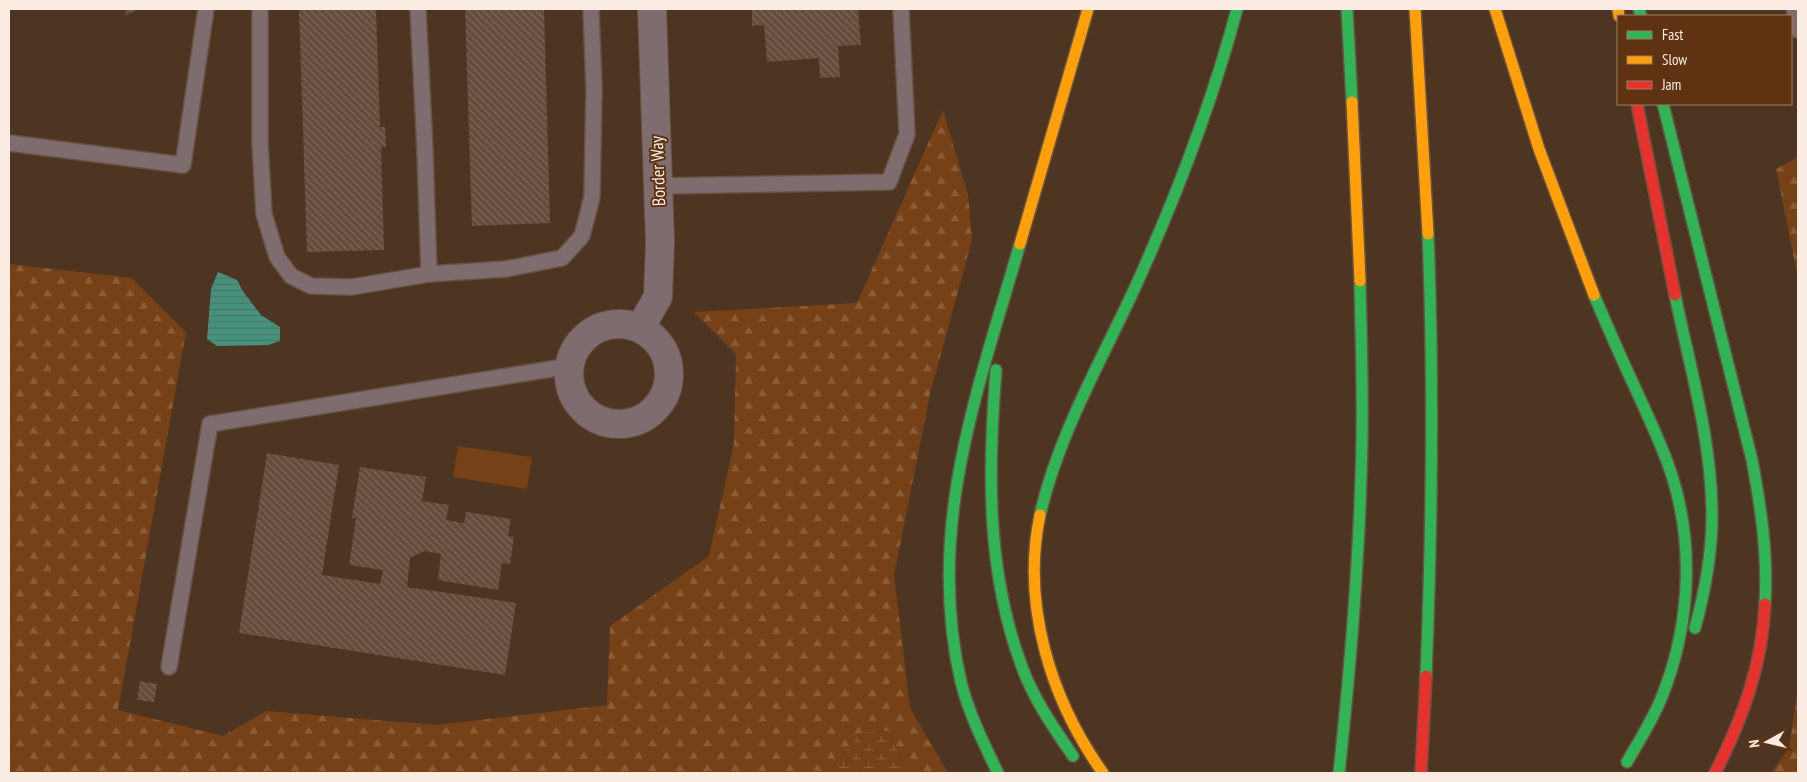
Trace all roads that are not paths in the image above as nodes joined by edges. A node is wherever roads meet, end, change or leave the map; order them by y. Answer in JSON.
{"nodes":[{"id":1,"x":206,"y":9,"type":"edge"},
{"id":2,"x":260,"y":9,"type":"edge"},
{"id":3,"x":418,"y":9,"type":"edge"},
{"id":4,"x":591,"y":9,"type":"edge"},
{"id":5,"x":652,"y":9,"type":"edge"},
{"id":6,"x":901,"y":9,"type":"edge"},
{"id":7,"x":1088,"y":9,"type":"edge"},
{"id":8,"x":1238,"y":9,"type":"edge"},
{"id":9,"x":1347,"y":9,"type":"edge"},
{"id":10,"x":1415,"y":9,"type":"edge"},
{"id":11,"x":1495,"y":9,"type":"edge"},
{"id":12,"x":1794,"y":9,"type":"edge"},
{"id":13,"x":1798,"y":30,"type":"edge"},
{"id":14,"x":1637,"y":105,"type":"edge"},
{"id":15,"x":1663,"y":105,"type":"edge"},
{"id":16,"x":9,"y":143,"type":"edge"},
{"id":17,"x":658,"y":186,"type":"junction"},
{"id":18,"x":1028,"y":214,"type":"junction"},
{"id":19,"x":429,"y":274,"type":"junction"},
{"id":20,"x":640,"y":328,"type":"junction"},
{"id":21,"x":570,"y":366,"type":"junction"},
{"id":22,"x":1692,"y":639,"type":"dead end"},
{"id":23,"x":1686,"y":656,"type":"dead end"},
{"id":24,"x":169,"y":667,"type":"dead end"},
{"id":25,"x":1627,"y":762,"type":"junction"},
{"id":26,"x":1082,"y":768,"type":"dead end"},
{"id":27,"x":998,"y":773,"type":"edge"},
{"id":28,"x":1103,"y":773,"type":"edge"},
{"id":29,"x":1339,"y":773,"type":"edge"},
{"id":30,"x":1421,"y":773,"type":"edge"},
{"id":31,"x":1618,"y":773,"type":"edge"},
{"id":32,"x":1714,"y":773,"type":"edge"}],
"edges":[{"from":1,"to":16,"type":"lane"},
{"from":2,"to":19,"type":"lane"},
{"from":3,"to":19,"type":"lane"},
{"from":4,"to":19,"type":"lane"},
{"from":5,"to":17,"type":"street","name":"Border Way"},
{"from":6,"to":17,"type":"lane"},
{"from":7,"to":18,"type":"highway"},
{"from":8,"to":28,"type":"highway"},
{"from":9,"to":29,"type":"highway"},
{"from":10,"to":30,"type":"highway"},
{"from":11,"to":25,"type":"highway"},
{"from":12,"to":13,"type":"lane"},
{"from":14,"to":22,"type":"highway"},
{"from":15,"to":32,"type":"highway"},
{"from":17,"to":20,"type":"street","name":"Border Way"},
{"from":18,"to":26,"type":"highway"},
{"from":18,"to":27,"type":"highway"},
{"from":20,"to":21,"type":"street"},
{"from":20,"to":21,"type":"street"},
{"from":21,"to":24,"type":"lane"},
{"from":23,"to":25,"type":"highway"},
{"from":25,"to":31,"type":"highway"}]}
